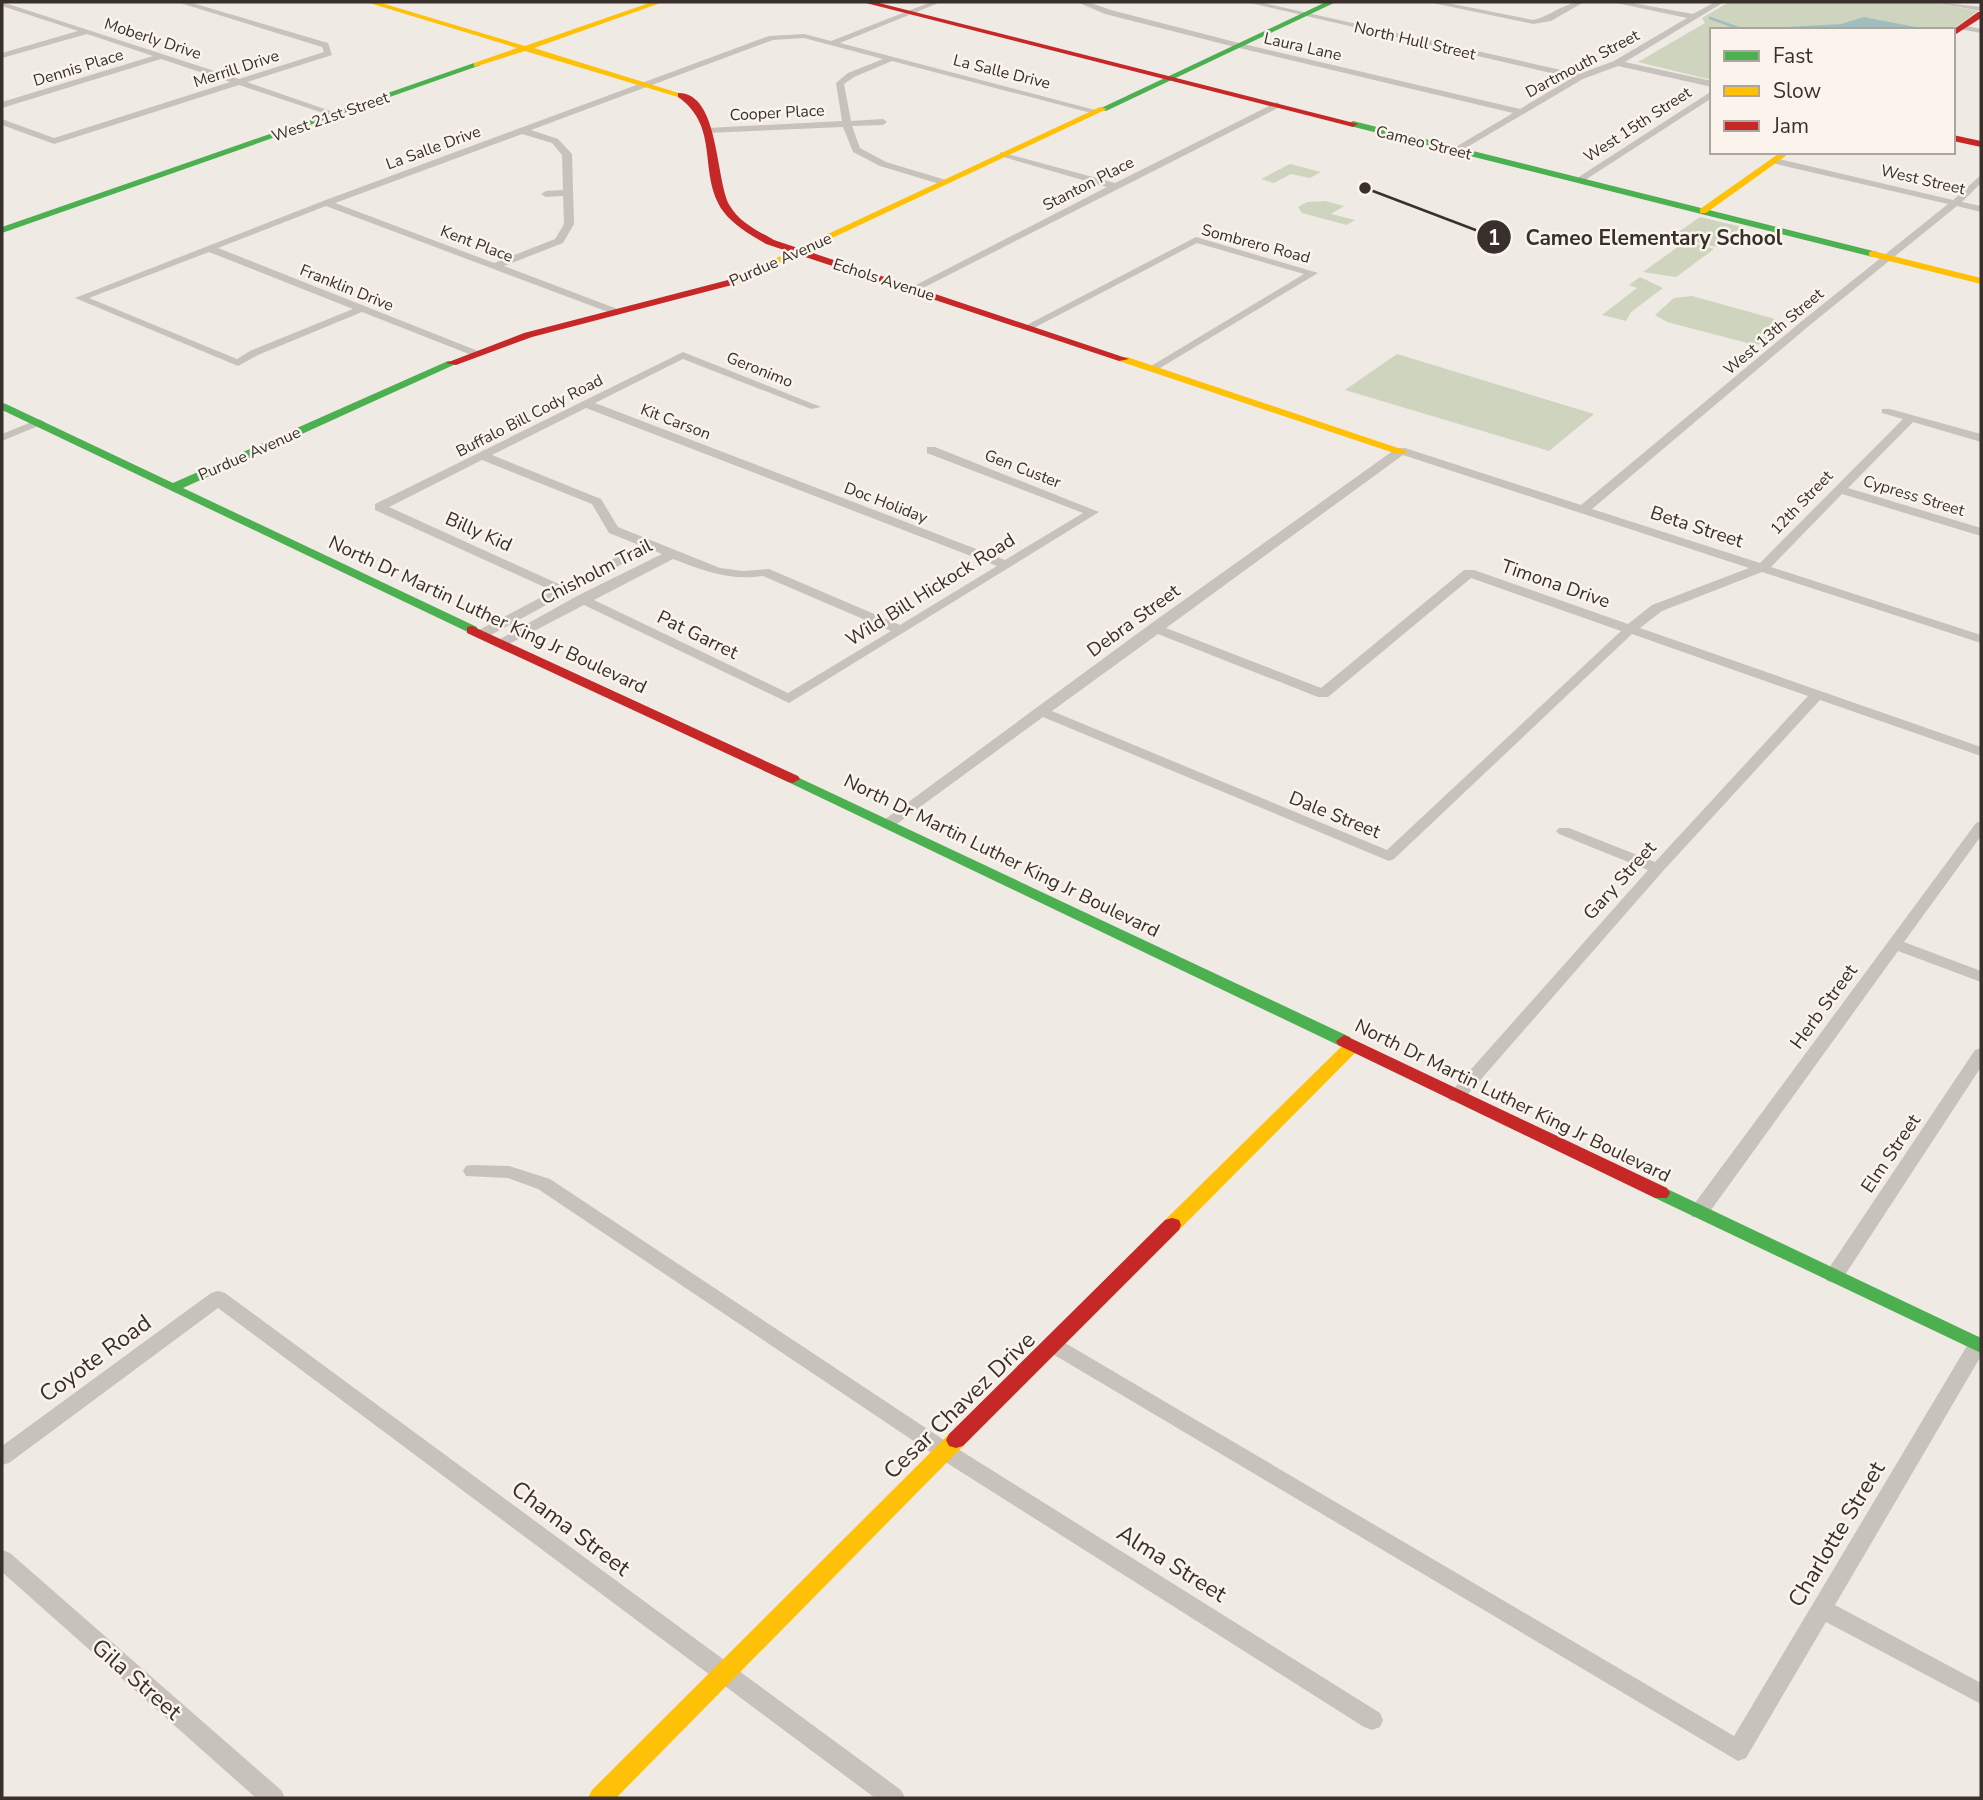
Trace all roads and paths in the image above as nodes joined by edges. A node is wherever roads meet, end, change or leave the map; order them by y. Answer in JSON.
{"nodes":[{"id":1,"x":181,"y":2,"type":"edge"},
{"id":2,"x":204,"y":2,"type":"edge"},
{"id":3,"x":370,"y":2,"type":"edge"},
{"id":4,"x":659,"y":2,"type":"edge"},
{"id":5,"x":866,"y":2,"type":"edge"},
{"id":6,"x":937,"y":2,"type":"edge"},
{"id":7,"x":1081,"y":2,"type":"edge"},
{"id":8,"x":1250,"y":2,"type":"edge"},
{"id":9,"x":1332,"y":2,"type":"edge"},
{"id":10,"x":1433,"y":2,"type":"edge"},
{"id":11,"x":1580,"y":2,"type":"edge"},
{"id":12,"x":1616,"y":2,"type":"edge"},
{"id":13,"x":1720,"y":2,"type":"edge"},
{"id":14,"x":1942,"y":2,"type":"edge"},
{"id":15,"x":2,"y":3,"type":"edge"},
{"id":16,"x":193,"y":5,"type":"junction"},
{"id":17,"x":1981,"y":12,"type":"edge"},
{"id":18,"x":909,"y":13,"type":"junction"},
{"id":19,"x":1304,"y":15,"type":"junction"},
{"id":20,"x":1694,"y":17,"type":"junction"},
{"id":21,"x":88,"y":31,"type":"junction"},
{"id":22,"x":1958,"y":31,"type":"edge"},
{"id":23,"x":1981,"y":31,"type":"edge"},
{"id":24,"x":830,"y":44,"type":"junction"},
{"id":25,"x":1238,"y":45,"type":"junction"},
{"id":26,"x":526,"y":48,"type":"junction"},
{"id":27,"x":2,"y":56,"type":"edge"},
{"id":28,"x":162,"y":56,"type":"junction"},
{"id":29,"x":890,"y":60,"type":"junction"},
{"id":30,"x":1617,"y":63,"type":"junction"},
{"id":31,"x":1580,"y":77,"type":"junction"},
{"id":32,"x":1169,"y":78,"type":"junction"},
{"id":33,"x":239,"y":82,"type":"junction"},
{"id":34,"x":649,"y":84,"type":"junction"},
{"id":35,"x":1710,"y":84,"type":"edge"},
{"id":36,"x":1710,"y":95,"type":"edge"},
{"id":37,"x":2,"y":105,"type":"edge"},
{"id":38,"x":1277,"y":105,"type":"junction"},
{"id":39,"x":1095,"y":111,"type":"junction"},
{"id":40,"x":1521,"y":112,"type":"junction"},
{"id":41,"x":335,"y":114,"type":"junction"},
{"id":42,"x":2,"y":121,"type":"edge"},
{"id":43,"x":883,"y":121,"type":"dead end"},
{"id":44,"x":847,"y":124,"type":"junction"},
{"id":45,"x":523,"y":131,"type":"junction"},
{"id":46,"x":708,"y":131,"type":"junction"},
{"id":47,"x":1955,"y":138,"type":"edge"},
{"id":48,"x":1981,"y":144,"type":"edge"},
{"id":49,"x":1457,"y":150,"type":"junction"},
{"id":50,"x":1003,"y":154,"type":"junction"},
{"id":51,"x":1781,"y":156,"type":"edge"},
{"id":52,"x":1981,"y":178,"type":"edge"},
{"id":53,"x":1579,"y":180,"type":"junction"},
{"id":54,"x":943,"y":182,"type":"junction"},
{"id":55,"x":1117,"y":187,"type":"junction"},
{"id":56,"x":568,"y":193,"type":"junction"},
{"id":57,"x":546,"y":194,"type":"dead end"},
{"id":58,"x":326,"y":203,"type":"junction"},
{"id":59,"x":1955,"y":203,"type":"junction"},
{"id":60,"x":1981,"y":209,"type":"edge"},
{"id":61,"x":1703,"y":211,"type":"junction"},
{"id":62,"x":2,"y":230,"type":"edge"},
{"id":63,"x":209,"y":248,"type":"junction"},
{"id":64,"x":799,"y":252,"type":"junction"},
{"id":65,"x":1886,"y":257,"type":"junction"},
{"id":66,"x":495,"y":266,"type":"junction"},
{"id":67,"x":1981,"y":281,"type":"edge"},
{"id":68,"x":913,"y":289,"type":"junction"},
{"id":69,"x":360,"y":309,"type":"junction"},
{"id":70,"x":616,"y":312,"type":"junction"},
{"id":71,"x":1028,"y":327,"type":"junction"},
{"id":72,"x":474,"y":353,"type":"junction"},
{"id":73,"x":694,"y":359,"type":"joint"},
{"id":74,"x":1155,"y":368,"type":"junction"},
{"id":75,"x":586,"y":404,"type":"junction"},
{"id":76,"x":2,"y":406,"type":"edge"},
{"id":77,"x":815,"y":407,"type":"dead end"},
{"id":78,"x":1886,"y":411,"type":"dead end"},
{"id":79,"x":1911,"y":418,"type":"junction"},
{"id":80,"x":39,"y":422,"type":"junction"},
{"id":81,"x":1981,"y":438,"type":"edge"},
{"id":82,"x":2,"y":439,"type":"edge"},
{"id":83,"x":932,"y":450,"type":"dead end"},
{"id":84,"x":1401,"y":451,"type":"junction"},
{"id":85,"x":483,"y":456,"type":"junction"},
{"id":86,"x":755,"y":468,"type":"joint"},
{"id":87,"x":172,"y":488,"type":"junction"},
{"id":88,"x":1838,"y":489,"type":"junction"},
{"id":89,"x":379,"y":507,"type":"joint"},
{"id":90,"x":1584,"y":509,"type":"junction"},
{"id":91,"x":1083,"y":517,"type":"joint"},
{"id":92,"x":1981,"y":532,"type":"edge"},
{"id":93,"x":649,"y":544,"type":"junction"},
{"id":94,"x":672,"y":554,"type":"junction"},
{"id":95,"x":1006,"y":565,"type":"junction"},
{"id":96,"x":1763,"y":568,"type":"junction"},
{"id":97,"x":562,"y":590,"type":"junction"},
{"id":98,"x":582,"y":599,"type":"junction"},
{"id":99,"x":1154,"y":628,"type":"junction"},
{"id":100,"x":1630,"y":629,"type":"junction"},
{"id":101,"x":901,"y":630,"type":"junction"},
{"id":102,"x":482,"y":634,"type":"junction"},
{"id":103,"x":1981,"y":639,"type":"edge"},
{"id":104,"x":500,"y":643,"type":"junction"},
{"id":105,"x":797,"y":694,"type":"joint"},
{"id":106,"x":1818,"y":695,"type":"junction"},
{"id":107,"x":1040,"y":711,"type":"junction"},
{"id":108,"x":1981,"y":752,"type":"edge"},
{"id":109,"x":889,"y":823,"type":"junction"},
{"id":110,"x":1981,"y":826,"type":"edge"},
{"id":111,"x":1564,"y":831,"type":"dead end"},
{"id":112,"x":1658,"y":868,"type":"junction"},
{"id":113,"x":1894,"y":944,"type":"junction"},
{"id":114,"x":1981,"y":977,"type":"edge"},
{"id":115,"x":1352,"y":1046,"type":"junction"},
{"id":116,"x":1981,"y":1054,"type":"edge"},
{"id":117,"x":1456,"y":1097,"type":"junction"},
{"id":118,"x":472,"y":1171,"type":"dead end"},
{"id":119,"x":1699,"y":1212,"type":"junction"},
{"id":120,"x":1834,"y":1276,"type":"junction"},
{"id":121,"x":218,"y":1298,"type":"joint"},
{"id":122,"x":1053,"y":1345,"type":"junction"},
{"id":123,"x":1980,"y":1345,"type":"edge"},
{"id":124,"x":943,"y":1450,"type":"junction"},
{"id":125,"x":2,"y":1457,"type":"edge"},
{"id":126,"x":2,"y":1559,"type":"edge"},
{"id":127,"x":1822,"y":1609,"type":"junction"},
{"id":128,"x":723,"y":1673,"type":"junction"},
{"id":129,"x":1981,"y":1694,"type":"edge"},
{"id":130,"x":1373,"y":1720,"type":"dead end"},
{"id":131,"x":273,"y":1798,"type":"edge"},
{"id":132,"x":600,"y":1798,"type":"edge"},
{"id":133,"x":893,"y":1798,"type":"edge"}],
"edges":[{"from":1,"to":16,"type":"street","name":"Merrill Drive"},
{"from":2,"to":16,"type":"street"},
{"from":3,"to":26,"type":"street","name":"Echols Avenue"},
{"from":4,"to":26,"type":"street","name":"West 21st Street"},
{"from":5,"to":18,"type":"street","name":"Cameo Street"},
{"from":6,"to":18,"type":"street"},
{"from":7,"to":25,"type":"street","name":"Laura Lane"},
{"from":8,"to":19,"type":"street","name":"North Hull Street"},
{"from":9,"to":19,"type":"street","name":"Purdue Avenue"},
{"from":10,"to":11,"type":"street"},
{"from":12,"to":20,"type":"street"},
{"from":13,"to":20,"type":"street","name":"Dartmouth Street"},
{"from":14,"to":17,"type":"street"},
{"from":15,"to":21,"type":"street","name":"Moberly Drive"},
{"from":16,"to":33,"type":"street","name":"Merrill Drive"},
{"from":17,"to":22,"type":"street"},
{"from":18,"to":24,"type":"street"},
{"from":18,"to":32,"type":"street","name":"Cameo Street"},
{"from":19,"to":25,"type":"street","name":"Purdue Avenue"},
{"from":19,"to":31,"type":"street","name":"North Hull Street"},
{"from":20,"to":30,"type":"street","name":"Dartmouth Street"},
{"from":21,"to":27,"type":"street"},
{"from":21,"to":28,"type":"street","name":"Moberly Drive"},
{"from":22,"to":23,"type":"street"},
{"from":24,"to":29,"type":"street","name":"La Salle Drive"},
{"from":24,"to":34,"type":"street","name":"La Salle Drive"},
{"from":25,"to":32,"type":"street","name":"Purdue Avenue"},
{"from":25,"to":40,"type":"street","name":"Laura Lane"},
{"from":26,"to":34,"type":"street","name":"Echols Avenue"},
{"from":26,"to":41,"type":"street","name":"West 21st Street"},
{"from":28,"to":33,"type":"street","name":"Moberly Drive"},
{"from":28,"to":37,"type":"street","name":"Dennis Place"},
{"from":29,"to":39,"type":"street","name":"La Salle Drive"},
{"from":29,"to":44,"type":"street"},
{"from":30,"to":31,"type":"street","name":"Dartmouth Street"},
{"from":30,"to":35,"type":"street"},
{"from":31,"to":40,"type":"street","name":"Dartmouth Street"},
{"from":32,"to":38,"type":"street","name":"Cameo Street"},
{"from":32,"to":39,"type":"street","name":"Purdue Avenue"},
{"from":33,"to":41,"type":"street","name":"Moberly Drive"},
{"from":33,"to":42,"type":"street","name":"Merrill Drive"},
{"from":34,"to":45,"type":"street","name":"La Salle Drive"},
{"from":34,"to":46,"type":"street","name":"Echols Avenue"},
{"from":36,"to":53,"type":"street","name":"West 15th Street"},
{"from":38,"to":49,"type":"street","name":"Cameo Street"},
{"from":38,"to":55,"type":"street","name":"Stanton Place"},
{"from":39,"to":50,"type":"street","name":"Purdue Avenue"},
{"from":40,"to":49,"type":"street","name":"Dartmouth Street"},
{"from":41,"to":62,"type":"street","name":"West 21st Street"},
{"from":43,"to":44,"type":"street","name":"Cooper Place"},
{"from":44,"to":46,"type":"street","name":"Cooper Place"},
{"from":44,"to":54,"type":"street"},
{"from":45,"to":56,"type":"street"},
{"from":45,"to":58,"type":"street","name":"La Salle Drive"},
{"from":46,"to":64,"type":"street","name":"Echols Avenue"},
{"from":47,"to":48,"type":"street"},
{"from":49,"to":53,"type":"street","name":"Cameo Street"},
{"from":50,"to":54,"type":"street","name":"Purdue Avenue"},
{"from":50,"to":55,"type":"street"},
{"from":51,"to":59,"type":"street","name":"West Street"},
{"from":51,"to":61,"type":"street"},
{"from":52,"to":59,"type":"street","name":"West 13th Street"},
{"from":53,"to":61,"type":"street","name":"Cameo Street"},
{"from":54,"to":64,"type":"street","name":"Purdue Avenue"},
{"from":55,"to":68,"type":"street","name":"Stanton Place"},
{"from":56,"to":57,"type":"street"},
{"from":56,"to":66,"type":"street"},
{"from":58,"to":63,"type":"street","name":"La Salle Drive"},
{"from":58,"to":66,"type":"street","name":"Kent Place"},
{"from":59,"to":60,"type":"street","name":"West Street"},
{"from":59,"to":65,"type":"street","name":"West 13th Street"},
{"from":61,"to":65,"type":"street","name":"Cameo Street"},
{"from":63,"to":69,"type":"street","name":"Franklin Drive"},
{"from":63,"to":69,"type":"street","name":"La Salle Drive"},
{"from":64,"to":68,"type":"street","name":"Echols Avenue"},
{"from":64,"to":70,"type":"street","name":"Purdue Avenue"},
{"from":65,"to":67,"type":"street","name":"Cameo Street"},
{"from":65,"to":90,"type":"street","name":"West 13th Street"},
{"from":66,"to":70,"type":"street","name":"Kent Place"},
{"from":68,"to":71,"type":"street","name":"Echols Avenue"},
{"from":69,"to":72,"type":"street","name":"Franklin Drive"},
{"from":70,"to":72,"type":"street","name":"Purdue Avenue"},
{"from":71,"to":74,"type":"street","name":"Echols Avenue"},
{"from":71,"to":74,"type":"street","name":"Sombrero Road"},
{"from":72,"to":87,"type":"street","name":"Purdue Avenue"},
{"from":73,"to":75,"type":"street","name":"Buffalo Bill Cody Road"},
{"from":73,"to":77,"type":"street","name":"Geronimo"},
{"from":74,"to":84,"type":"street","name":"Echols Avenue"},
{"from":75,"to":85,"type":"street","name":"Buffalo Bill Cody Road"},
{"from":75,"to":86,"type":"street","name":"Kit Carson"},
{"from":76,"to":80,"type":"street","name":"North Dr Martin Luther King Jr Boulevard"},
{"from":78,"to":79,"type":"street"},
{"from":79,"to":81,"type":"street"},
{"from":79,"to":88,"type":"street","name":"12th Street"},
{"from":80,"to":82,"type":"street"},
{"from":80,"to":87,"type":"street","name":"North Dr Martin Luther King Jr Boulevard"},
{"from":83,"to":91,"type":"street","name":"Gen Custer"},
{"from":84,"to":90,"type":"street","name":"Beta Street"},
{"from":84,"to":99,"type":"street","name":"Debra Street"},
{"from":85,"to":89,"type":"street","name":"Buffalo Bill Cody Road"},
{"from":85,"to":93,"type":"street"},
{"from":86,"to":95,"type":"street","name":"Doc Holiday"},
{"from":87,"to":102,"type":"street","name":"North Dr Martin Luther King Jr Boulevard"},
{"from":88,"to":92,"type":"street","name":"Cypress Street"},
{"from":88,"to":96,"type":"street","name":"12th Street"},
{"from":89,"to":97,"type":"street","name":"Billy Kid"},
{"from":90,"to":96,"type":"street","name":"Beta Street"},
{"from":91,"to":95,"type":"street","name":"Wild Bill Hickock Road"},
{"from":93,"to":94,"type":"street"},
{"from":93,"to":97,"type":"street","name":"Chisholm Trail"},
{"from":94,"to":98,"type":"street","name":"Chisholm Trail"},
{"from":94,"to":101,"type":"street"},
{"from":95,"to":101,"type":"street","name":"Wild Bill Hickock Road"},
{"from":96,"to":100,"type":"street","name":"12th Street"},
{"from":96,"to":103,"type":"street","name":"Beta Street"},
{"from":97,"to":102,"type":"street","name":"Chisholm Trail"},
{"from":98,"to":104,"type":"street","name":"Chisholm Trail"},
{"from":98,"to":105,"type":"street","name":"Pat Garret"},
{"from":99,"to":100,"type":"street","name":"Timona Drive"},
{"from":99,"to":107,"type":"street","name":"Debra Street"},
{"from":100,"to":106,"type":"street","name":"Timona Drive"},
{"from":100,"to":107,"type":"street","name":"Dale Street"},
{"from":101,"to":105,"type":"street","name":"Wild Bill Hickock Road"},
{"from":102,"to":104,"type":"street","name":"North Dr Martin Luther King Jr Boulevard"},
{"from":104,"to":109,"type":"street","name":"North Dr Martin Luther King Jr Boulevard"},
{"from":106,"to":108,"type":"street","name":"Timona Drive"},
{"from":106,"to":112,"type":"street","name":"Gary Street"},
{"from":107,"to":109,"type":"street","name":"Debra Street"},
{"from":109,"to":115,"type":"street","name":"North Dr Martin Luther King Jr Boulevard"},
{"from":110,"to":113,"type":"street","name":"Herb Street"},
{"from":111,"to":112,"type":"street"},
{"from":112,"to":117,"type":"street","name":"Gary Street"},
{"from":113,"to":114,"type":"street"},
{"from":113,"to":119,"type":"street","name":"Herb Street"},
{"from":115,"to":117,"type":"street","name":"North Dr Martin Luther King Jr Boulevard"},
{"from":115,"to":122,"type":"street","name":"Cesar Chavez Drive"},
{"from":116,"to":120,"type":"street","name":"Elm Street"},
{"from":117,"to":119,"type":"street","name":"North Dr Martin Luther King Jr Boulevard"},
{"from":118,"to":124,"type":"street","name":"Alma Street"},
{"from":119,"to":120,"type":"street","name":"North Dr Martin Luther King Jr Boulevard"},
{"from":120,"to":123,"type":"street","name":"North Dr Martin Luther King Jr Boulevard"},
{"from":121,"to":125,"type":"street","name":"Coyote Road"},
{"from":121,"to":128,"type":"street","name":"Chama Street"},
{"from":122,"to":124,"type":"street","name":"Cesar Chavez Drive"},
{"from":122,"to":127,"type":"street","name":"Charlotte Street"},
{"from":123,"to":127,"type":"street","name":"Charlotte Street"},
{"from":124,"to":128,"type":"street","name":"Cesar Chavez Drive"},
{"from":124,"to":130,"type":"street","name":"Alma Street"},
{"from":126,"to":131,"type":"street","name":"Gila Street"},
{"from":127,"to":129,"type":"street"},
{"from":128,"to":132,"type":"street","name":"Cesar Chavez Drive"},
{"from":128,"to":133,"type":"street","name":"Chama Street"}]}
